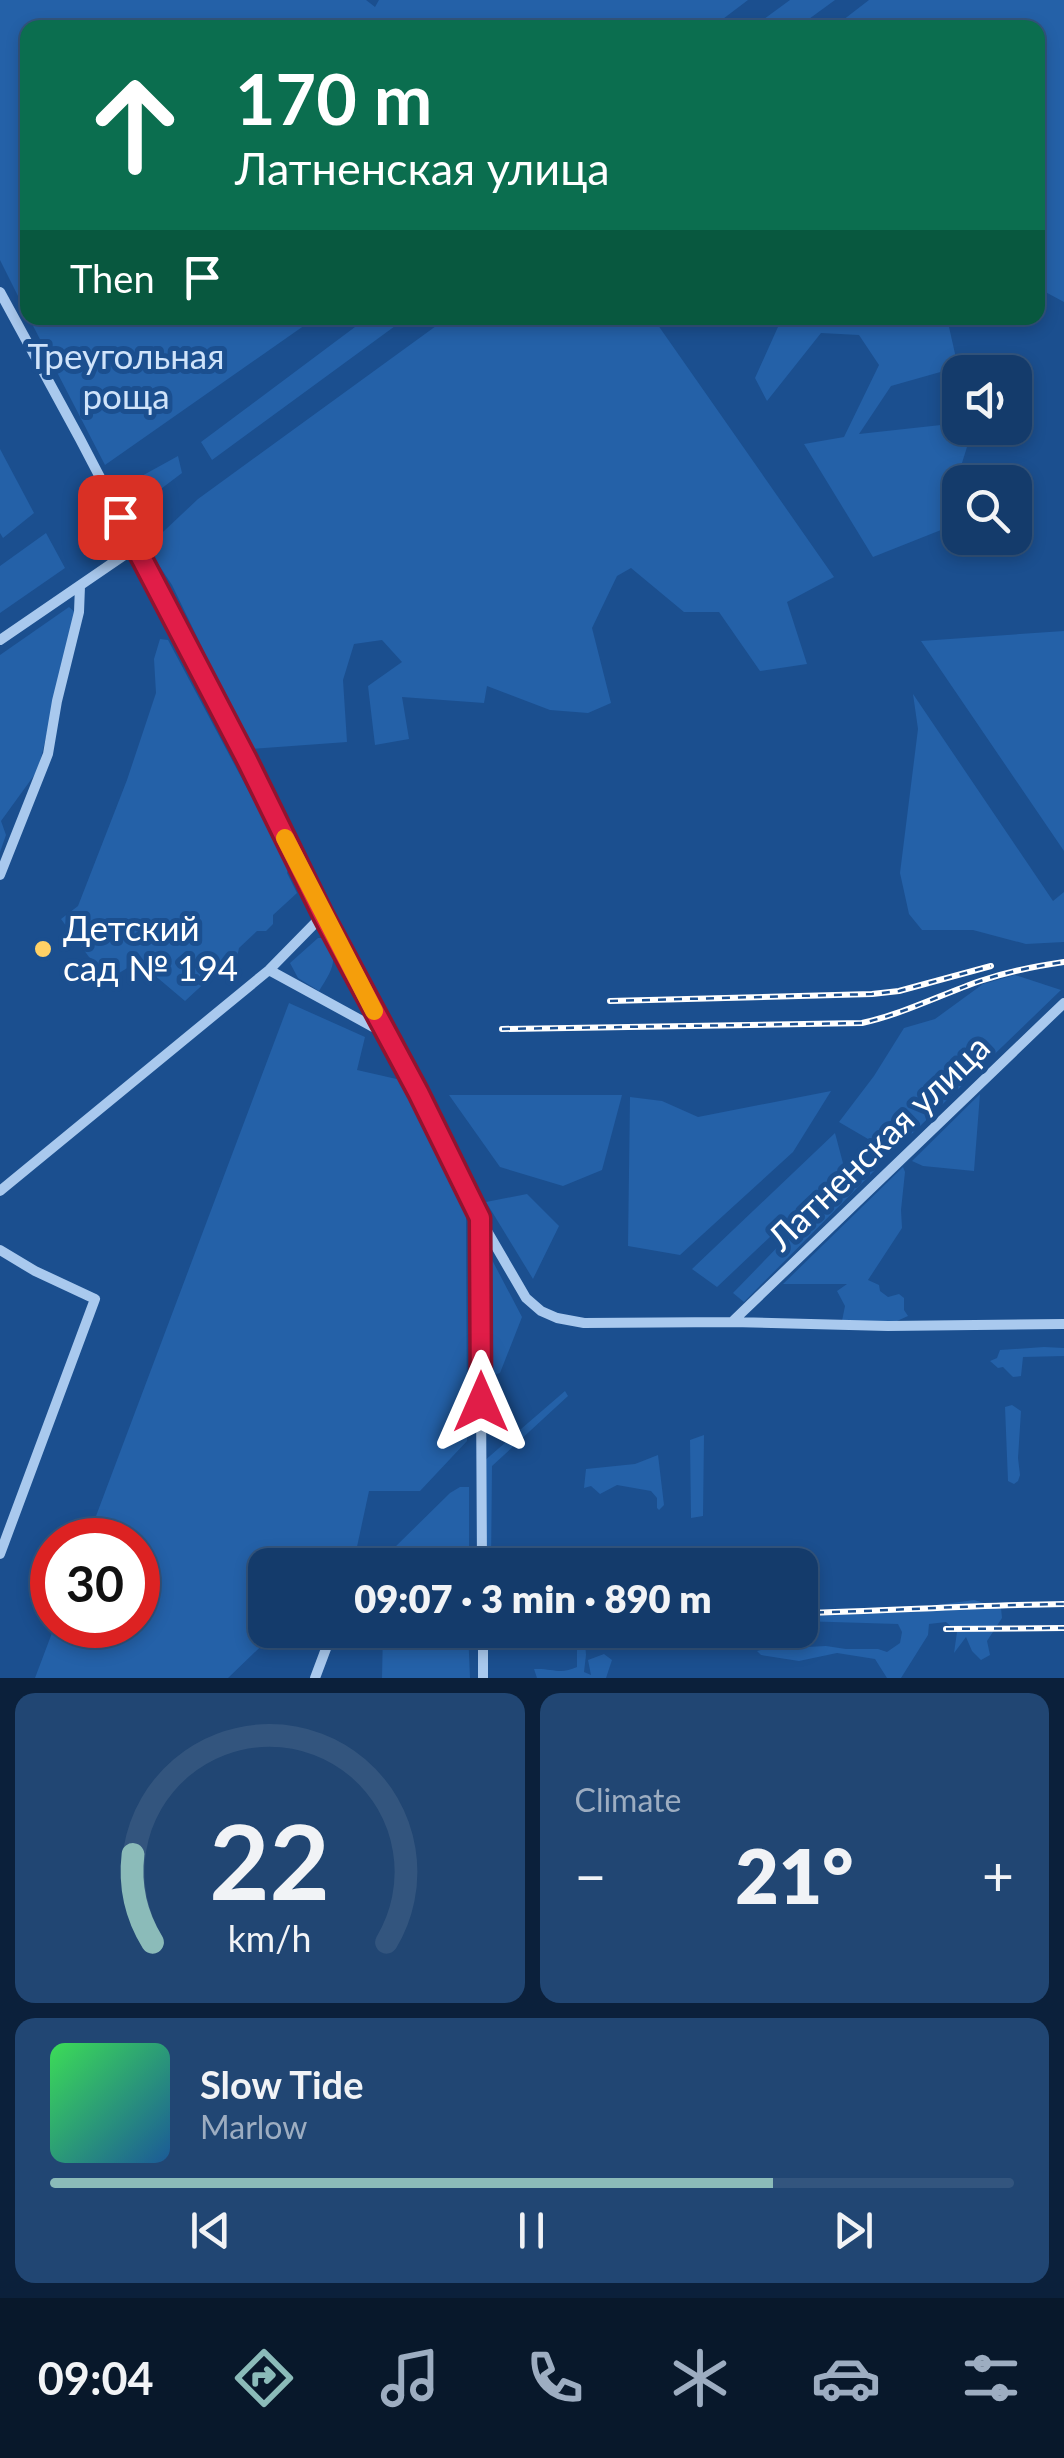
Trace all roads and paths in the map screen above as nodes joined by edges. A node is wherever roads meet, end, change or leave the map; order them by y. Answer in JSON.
{"nodes":[{"id":1,"x":0,"y":292,"type":"edge"},
{"id":2,"x":136,"y":547,"type":"junction"},
{"id":3,"x":80,"y":586,"type":"junction"},
{"id":4,"x":0,"y":640,"type":"edge"},
{"id":5,"x":0,"y":875,"type":"edge"},
{"id":6,"x":323,"y":915,"type":"junction"},
{"id":7,"x":269,"y":970,"type":"junction"},
{"id":8,"x":1064,"y":1003,"type":"edge"},
{"id":9,"x":387,"y":1034,"type":"junction"},
{"id":10,"x":0,"y":1190,"type":"edge"},
{"id":11,"x":480,"y":1218,"type":"junction"},
{"id":12,"x":0,"y":1250,"type":"edge"},
{"id":13,"x":732,"y":1322,"type":"junction"},
{"id":14,"x":1064,"y":1324,"type":"edge"},
{"id":15,"x":482,"y":1548,"type":"edge"},
{"id":16,"x":0,"y":1554,"type":"edge"},
{"id":17,"x":327,"y":1648,"type":"edge"},
{"id":18,"x":483,"y":1648,"type":"edge"},
{"id":19,"x":316,"y":1678,"type":"edge"},
{"id":20,"x":483,"y":1678,"type":"edge"}],
"edges":[{"from":1,"to":2,"type":"street"},
{"from":2,"to":3,"type":"street"},
{"from":2,"to":6,"type":"street"},
{"from":3,"to":4,"type":"street"},
{"from":3,"to":5,"type":"street"},
{"from":6,"to":7,"type":"street"},
{"from":6,"to":9,"type":"street"},
{"from":7,"to":9,"type":"street"},
{"from":7,"to":10,"type":"street"},
{"from":8,"to":13,"type":"street","name":"Латненская улица"},
{"from":9,"to":11,"type":"street"},
{"from":11,"to":13,"type":"street"},
{"from":11,"to":15,"type":"street"},
{"from":12,"to":16,"type":"street"},
{"from":13,"to":14,"type":"street"},
{"from":17,"to":19,"type":"street"},
{"from":18,"to":20,"type":"street"}]}
